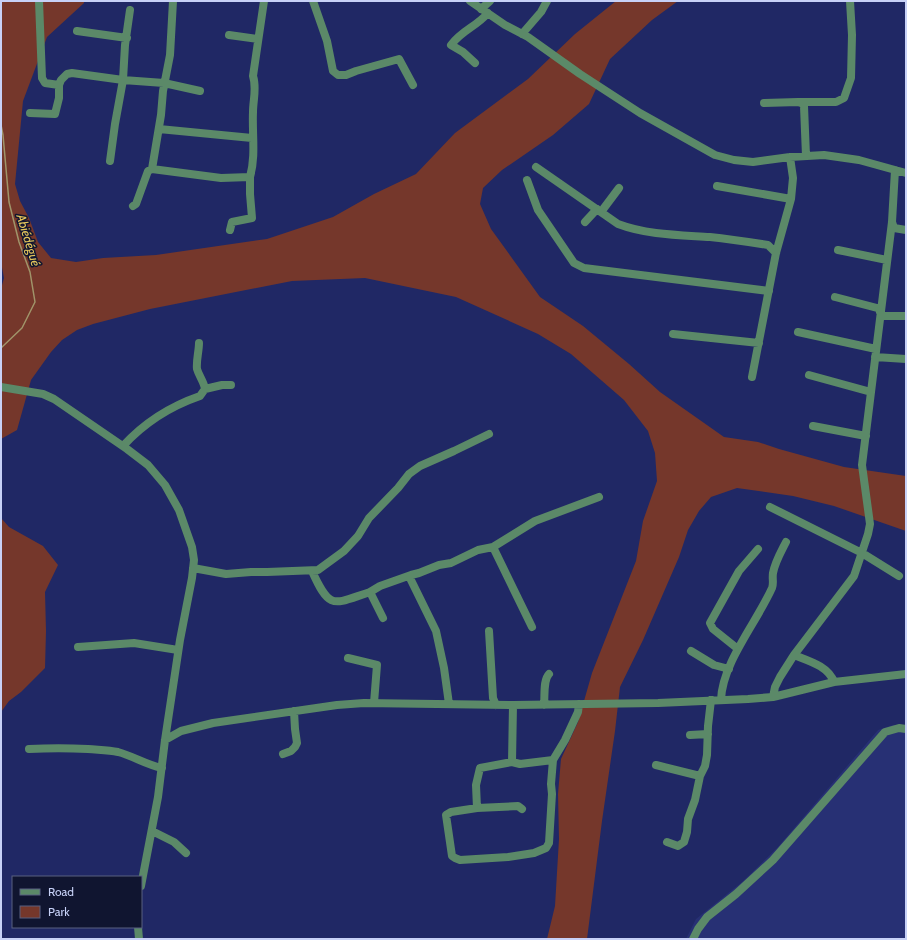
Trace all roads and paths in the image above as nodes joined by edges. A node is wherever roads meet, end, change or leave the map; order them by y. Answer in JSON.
{"nodes":[{"id":1,"x":39,"y":1,"type":"edge"},
{"id":2,"x":173,"y":1,"type":"edge"},
{"id":3,"x":264,"y":1,"type":"edge"},
{"id":4,"x":313,"y":1,"type":"edge"},
{"id":5,"x":470,"y":1,"type":"edge"},
{"id":6,"x":490,"y":1,"type":"edge"},
{"id":7,"x":547,"y":1,"type":"edge"},
{"id":8,"x":850,"y":1,"type":"edge"},
{"id":9,"x":130,"y":10,"type":"dead end"},
{"id":10,"x":484,"y":11,"type":"junction"},
{"id":11,"x":77,"y":31,"type":"dead end"},
{"id":12,"x":522,"y":34,"type":"junction"},
{"id":13,"x":229,"y":35,"type":"dead end"},
{"id":14,"x":127,"y":38,"type":"junction"},
{"id":15,"x":258,"y":39,"type":"junction"},
{"id":16,"x":475,"y":63,"type":"dead end"},
{"id":17,"x":123,"y":80,"type":"junction"},
{"id":18,"x":164,"y":83,"type":"junction"},
{"id":19,"x":59,"y":85,"type":"junction"},
{"id":20,"x":413,"y":85,"type":"dead end"},
{"id":21,"x":200,"y":91,"type":"dead end"},
{"id":22,"x":798,"y":102,"type":"junction"},
{"id":23,"x":764,"y":103,"type":"dead end"},
{"id":24,"x":30,"y":113,"type":"dead end"},
{"id":25,"x":159,"y":129,"type":"junction"},
{"id":26,"x":252,"y":138,"type":"junction"},
{"id":27,"x":806,"y":156,"type":"junction"},
{"id":28,"x":790,"y":157,"type":"junction"},
{"id":29,"x":110,"y":161,"type":"dead end"},
{"id":30,"x":536,"y":167,"type":"dead end"},
{"id":31,"x":152,"y":169,"type":"junction"},
{"id":32,"x":896,"y":170,"type":"junction"},
{"id":33,"x":906,"y":174,"type":"edge"},
{"id":34,"x":250,"y":177,"type":"junction"},
{"id":35,"x":527,"y":180,"type":"dead end"},
{"id":36,"x":717,"y":186,"type":"dead end"},
{"id":37,"x":619,"y":188,"type":"dead end"},
{"id":38,"x":791,"y":199,"type":"junction"},
{"id":39,"x":133,"y":206,"type":"dead end"},
{"id":40,"x":599,"y":210,"type":"junction"},
{"id":41,"x":585,"y":222,"type":"dead end"},
{"id":42,"x":892,"y":222,"type":"junction"},
{"id":43,"x":230,"y":230,"type":"dead end"},
{"id":44,"x":906,"y":230,"type":"edge"},
{"id":45,"x":838,"y":250,"type":"dead end"},
{"id":46,"x":776,"y":253,"type":"junction"},
{"id":47,"x":887,"y":260,"type":"junction"},
{"id":48,"x":770,"y":291,"type":"junction"},
{"id":49,"x":834,"y":297,"type":"dead end"},
{"id":50,"x":881,"y":310,"type":"junction"},
{"id":51,"x":906,"y":316,"type":"edge"},
{"id":52,"x":798,"y":332,"type":"dead end"},
{"id":53,"x":673,"y":334,"type":"dead end"},
{"id":54,"x":199,"y":343,"type":"dead end"},
{"id":55,"x":759,"y":343,"type":"junction"},
{"id":56,"x":876,"y":353,"type":"junction"},
{"id":57,"x":906,"y":359,"type":"edge"},
{"id":58,"x":809,"y":375,"type":"dead end"},
{"id":59,"x":752,"y":377,"type":"dead end"},
{"id":60,"x":231,"y":385,"type":"dead end"},
{"id":61,"x":1,"y":387,"type":"edge"},
{"id":62,"x":205,"y":389,"type":"junction"},
{"id":63,"x":871,"y":392,"type":"junction"},
{"id":64,"x":813,"y":426,"type":"dead end"},
{"id":65,"x":489,"y":434,"type":"dead end"},
{"id":66,"x":866,"y":436,"type":"junction"},
{"id":67,"x":123,"y":446,"type":"junction"},
{"id":68,"x":600,"y":497,"type":"dead end"},
{"id":69,"x":770,"y":508,"type":"dead end"},
{"id":70,"x":786,"y":542,"type":"dead end"},
{"id":71,"x":493,"y":547,"type":"junction"},
{"id":72,"x":758,"y":549,"type":"dead end"},
{"id":73,"x":862,"y":553,"type":"junction"},
{"id":74,"x":193,"y":568,"type":"junction"},
{"id":75,"x":312,"y":571,"type":"junction"},
{"id":76,"x":409,"y":576,"type":"junction"},
{"id":77,"x":899,"y":576,"type":"dead end"},
{"id":78,"x":370,"y":592,"type":"junction"},
{"id":79,"x":383,"y":618,"type":"dead end"},
{"id":80,"x":532,"y":627,"type":"dead end"},
{"id":81,"x":489,"y":631,"type":"dead end"},
{"id":82,"x":78,"y":646,"type":"dead end"},
{"id":83,"x":738,"y":649,"type":"junction"},
{"id":84,"x":178,"y":650,"type":"junction"},
{"id":85,"x":691,"y":651,"type":"dead end"},
{"id":86,"x":794,"y":655,"type":"junction"},
{"id":87,"x":348,"y":658,"type":"dead end"},
{"id":88,"x":729,"y":669,"type":"junction"},
{"id":89,"x":549,"y":674,"type":"dead end"},
{"id":90,"x":906,"y":674,"type":"edge"},
{"id":91,"x":834,"y":682,"type":"junction"},
{"id":92,"x":774,"y":697,"type":"junction"},
{"id":93,"x":711,"y":700,"type":"junction"},
{"id":94,"x":721,"y":700,"type":"junction"},
{"id":95,"x":374,"y":703,"type":"junction"},
{"id":96,"x":449,"y":704,"type":"junction"},
{"id":97,"x":579,"y":704,"type":"junction"},
{"id":98,"x":496,"y":705,"type":"junction"},
{"id":99,"x":513,"y":705,"type":"junction"},
{"id":100,"x":544,"y":705,"type":"junction"},
{"id":101,"x":294,"y":711,"type":"junction"},
{"id":102,"x":168,"y":720,"type":"junction"},
{"id":103,"x":906,"y":729,"type":"edge"},
{"id":104,"x":181,"y":731,"type":"junction"},
{"id":105,"x":708,"y":734,"type":"junction"},
{"id":106,"x":690,"y":736,"type":"dead end"},
{"id":107,"x":165,"y":740,"type":"junction"},
{"id":108,"x":29,"y":749,"type":"dead end"},
{"id":109,"x":282,"y":754,"type":"dead end"},
{"id":110,"x":553,"y":760,"type":"junction"},
{"id":111,"x":512,"y":762,"type":"junction"},
{"id":112,"x":656,"y":765,"type":"dead end"},
{"id":113,"x":162,"y":768,"type":"junction"},
{"id":114,"x":700,"y":776,"type":"junction"},
{"id":115,"x":477,"y":808,"type":"junction"},
{"id":116,"x":522,"y":809,"type":"dead end"},
{"id":117,"x":152,"y":832,"type":"junction"},
{"id":118,"x":667,"y":842,"type":"dead end"},
{"id":119,"x":186,"y":853,"type":"dead end"},
{"id":120,"x":142,"y":881,"type":"edge"},
{"id":121,"x":138,"y":928,"type":"edge"},
{"id":122,"x":138,"y":939,"type":"edge"},
{"id":123,"x":693,"y":939,"type":"edge"}],
"edges":[{"from":1,"to":19,"type":"street"},
{"from":2,"to":18,"type":"street"},
{"from":3,"to":15,"type":"street"},
{"from":4,"to":20,"type":"street"},
{"from":5,"to":10,"type":"street"},
{"from":6,"to":10,"type":"street"},
{"from":7,"to":12,"type":"street"},
{"from":8,"to":22,"type":"street"},
{"from":9,"to":14,"type":"street"},
{"from":10,"to":12,"type":"street"},
{"from":10,"to":16,"type":"street"},
{"from":11,"to":14,"type":"street"},
{"from":12,"to":28,"type":"street"},
{"from":13,"to":15,"type":"street"},
{"from":14,"to":17,"type":"street"},
{"from":15,"to":26,"type":"street"},
{"from":17,"to":18,"type":"street"},
{"from":17,"to":19,"type":"street"},
{"from":17,"to":29,"type":"street"},
{"from":18,"to":21,"type":"street"},
{"from":18,"to":25,"type":"street"},
{"from":19,"to":24,"type":"street"},
{"from":22,"to":23,"type":"street"},
{"from":22,"to":27,"type":"street"},
{"from":25,"to":26,"type":"street"},
{"from":25,"to":31,"type":"street"},
{"from":26,"to":34,"type":"street"},
{"from":27,"to":28,"type":"street"},
{"from":27,"to":32,"type":"street"},
{"from":28,"to":38,"type":"street"},
{"from":30,"to":40,"type":"street"},
{"from":31,"to":34,"type":"street"},
{"from":31,"to":39,"type":"street"},
{"from":32,"to":33,"type":"street"},
{"from":32,"to":42,"type":"street"},
{"from":34,"to":43,"type":"street"},
{"from":35,"to":48,"type":"street"},
{"from":36,"to":38,"type":"street"},
{"from":37,"to":40,"type":"street"},
{"from":38,"to":46,"type":"street"},
{"from":40,"to":41,"type":"street"},
{"from":40,"to":46,"type":"street"},
{"from":42,"to":44,"type":"street"},
{"from":42,"to":47,"type":"street"},
{"from":45,"to":47,"type":"street"},
{"from":46,"to":48,"type":"street"},
{"from":47,"to":50,"type":"street"},
{"from":48,"to":55,"type":"street"},
{"from":49,"to":50,"type":"street"},
{"from":50,"to":51,"type":"street"},
{"from":50,"to":56,"type":"street"},
{"from":52,"to":56,"type":"street"},
{"from":53,"to":55,"type":"street"},
{"from":54,"to":62,"type":"street"},
{"from":55,"to":59,"type":"street"},
{"from":56,"to":57,"type":"street"},
{"from":56,"to":63,"type":"street"},
{"from":58,"to":63,"type":"street"},
{"from":60,"to":62,"type":"street"},
{"from":61,"to":67,"type":"street"},
{"from":62,"to":67,"type":"street"},
{"from":63,"to":66,"type":"street"},
{"from":64,"to":66,"type":"street"},
{"from":65,"to":75,"type":"street"},
{"from":66,"to":73,"type":"street"},
{"from":67,"to":74,"type":"street"},
{"from":68,"to":71,"type":"street"},
{"from":69,"to":73,"type":"street"},
{"from":70,"to":83,"type":"street"},
{"from":71,"to":76,"type":"street"},
{"from":71,"to":80,"type":"street"},
{"from":72,"to":83,"type":"street"},
{"from":73,"to":77,"type":"street"},
{"from":73,"to":86,"type":"street"},
{"from":74,"to":75,"type":"street"},
{"from":74,"to":84,"type":"street"},
{"from":75,"to":78,"type":"street"},
{"from":76,"to":78,"type":"street"},
{"from":76,"to":96,"type":"street"},
{"from":78,"to":79,"type":"street"},
{"from":81,"to":98,"type":"street"},
{"from":82,"to":84,"type":"street"},
{"from":83,"to":88,"type":"street"},
{"from":84,"to":102,"type":"street"},
{"from":85,"to":88,"type":"street"},
{"from":86,"to":91,"type":"street"},
{"from":86,"to":92,"type":"street"},
{"from":87,"to":95,"type":"street"},
{"from":88,"to":94,"type":"street"},
{"from":89,"to":100,"type":"street"},
{"from":90,"to":91,"type":"street"},
{"from":91,"to":92,"type":"street"},
{"from":92,"to":94,"type":"street"},
{"from":93,"to":94,"type":"street"},
{"from":93,"to":97,"type":"street"},
{"from":93,"to":105,"type":"street"},
{"from":95,"to":96,"type":"street"},
{"from":95,"to":101,"type":"street"},
{"from":96,"to":98,"type":"street"},
{"from":97,"to":100,"type":"street"},
{"from":97,"to":110,"type":"street"},
{"from":98,"to":99,"type":"street"},
{"from":99,"to":100,"type":"street"},
{"from":99,"to":111,"type":"street"},
{"from":101,"to":104,"type":"street"},
{"from":101,"to":109,"type":"street"},
{"from":102,"to":104,"type":"street"},
{"from":102,"to":107,"type":"street"},
{"from":103,"to":123,"type":"street"},
{"from":104,"to":107,"type":"street"},
{"from":105,"to":106,"type":"street"},
{"from":105,"to":114,"type":"street"},
{"from":107,"to":113,"type":"street"},
{"from":108,"to":113,"type":"street"},
{"from":110,"to":111,"type":"street"},
{"from":110,"to":115,"type":"street"},
{"from":111,"to":115,"type":"street"},
{"from":112,"to":114,"type":"street"},
{"from":113,"to":117,"type":"street"},
{"from":114,"to":118,"type":"street"},
{"from":115,"to":116,"type":"street"},
{"from":117,"to":119,"type":"street"},
{"from":117,"to":120,"type":"street"},
{"from":121,"to":122,"type":"street"}]}
